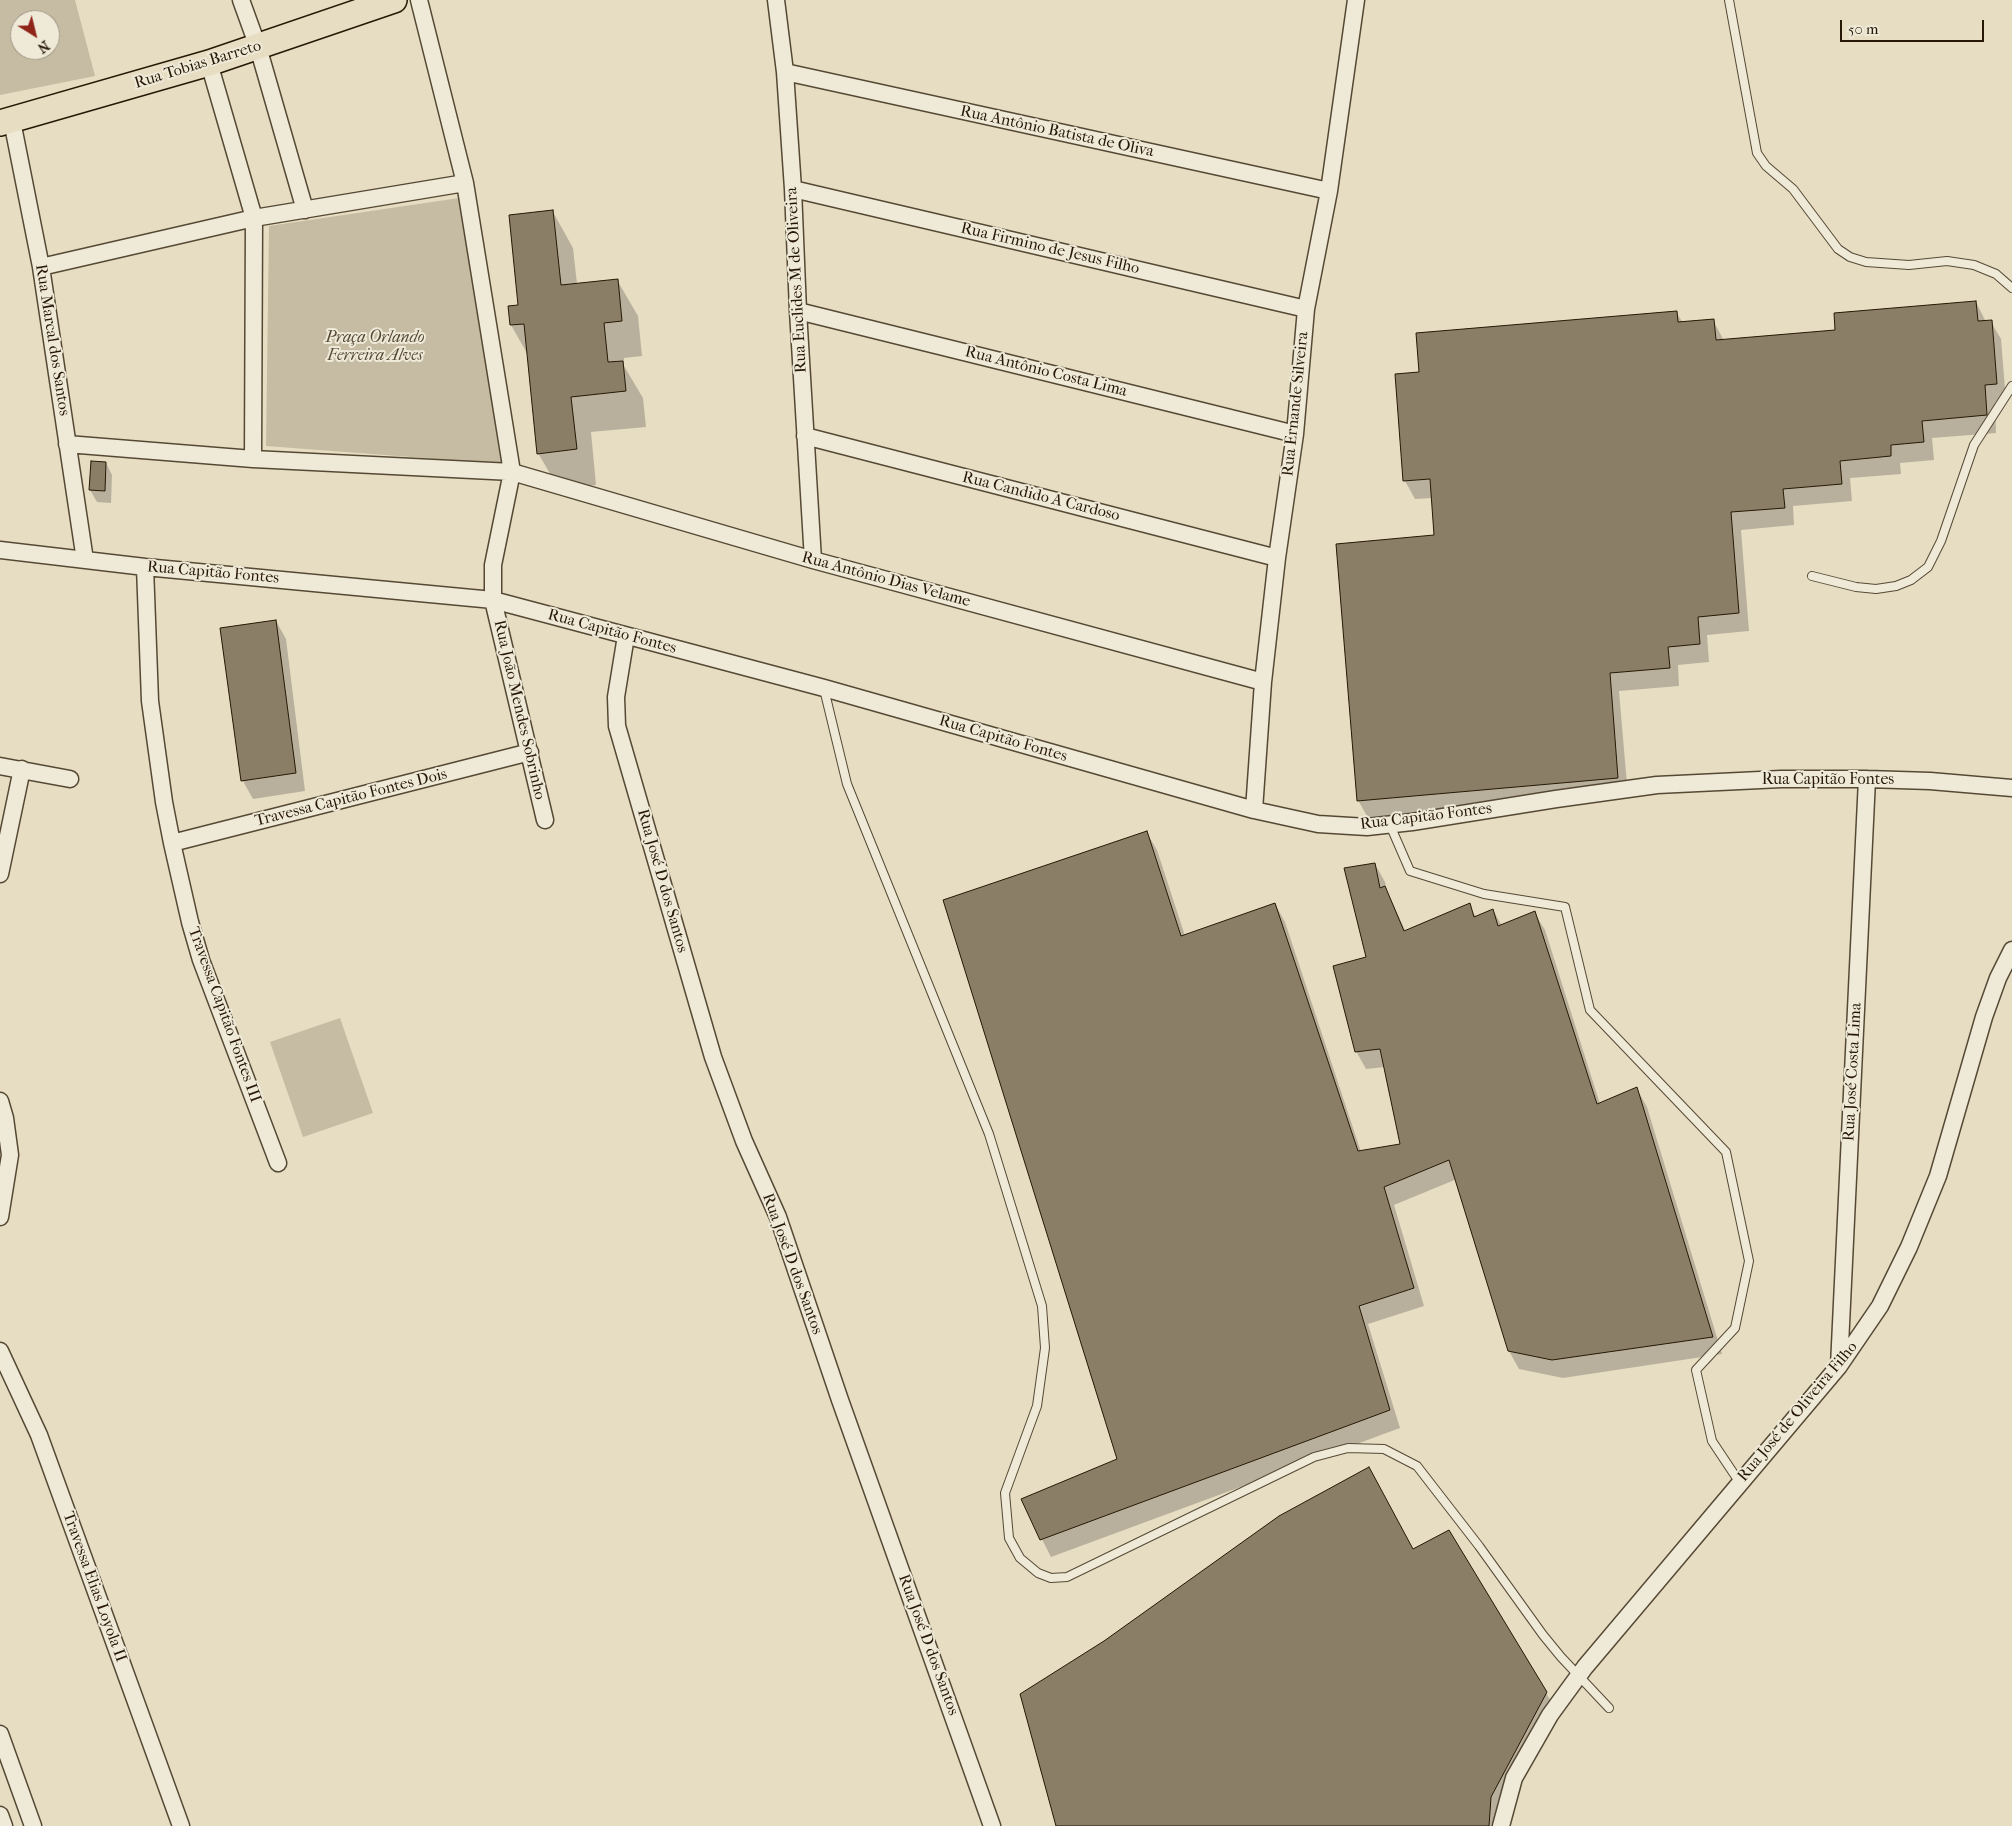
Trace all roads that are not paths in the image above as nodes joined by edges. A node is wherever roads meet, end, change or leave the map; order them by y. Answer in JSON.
{"nodes":[{"id":1,"x":241,"y":0,"type":"edge"},
{"id":2,"x":419,"y":0,"type":"edge"},
{"id":3,"x":776,"y":0,"type":"edge"},
{"id":4,"x":1356,"y":0,"type":"edge"},
{"id":5,"x":1729,"y":0,"type":"edge"},
{"id":6,"x":385,"y":1,"type":"edge"},
{"id":7,"x":258,"y":46,"type":"junction"},
{"id":8,"x":209,"y":63,"type":"junction"},
{"id":9,"x":785,"y":72,"type":"junction"},
{"id":10,"x":6,"y":122,"type":"edge"},
{"id":11,"x":465,"y":183,"type":"junction"},
{"id":12,"x":793,"y":189,"type":"junction"},
{"id":13,"x":1329,"y":191,"type":"junction"},
{"id":14,"x":305,"y":210,"type":"junction"},
{"id":15,"x":254,"y":218,"type":"junction"},
{"id":16,"x":41,"y":267,"type":"junction"},
{"id":17,"x":2012,"y":288,"type":"edge"},
{"id":18,"x":1306,"y":309,"type":"junction"},
{"id":19,"x":798,"y":311,"type":"junction"},
{"id":20,"x":2012,"y":386,"type":"edge"},
{"id":21,"x":1295,"y":434,"type":"junction"},
{"id":22,"x":805,"y":436,"type":"junction"},
{"id":23,"x":68,"y":444,"type":"junction"},
{"id":24,"x":253,"y":459,"type":"junction"},
{"id":25,"x":512,"y":472,"type":"junction"},
{"id":26,"x":1,"y":552,"type":"edge"},
{"id":27,"x":1277,"y":558,"type":"junction"},
{"id":28,"x":85,"y":560,"type":"junction"},
{"id":29,"x":813,"y":560,"type":"junction"},
{"id":30,"x":145,"y":567,"type":"junction"},
{"id":31,"x":1812,"y":576,"type":"dead end"},
{"id":32,"x":493,"y":600,"type":"junction"},
{"id":33,"x":626,"y":636,"type":"junction"},
{"id":34,"x":1263,"y":682,"type":"junction"},
{"id":35,"x":824,"y":688,"type":"junction"},
{"id":36,"x":530,"y":752,"type":"junction"},
{"id":37,"x":0,"y":766,"type":"edge"},
{"id":38,"x":22,"y":769,"type":"junction"},
{"id":39,"x":70,"y":778,"type":"dead end"},
{"id":40,"x":1867,"y":779,"type":"junction"},
{"id":41,"x":2012,"y":788,"type":"edge"},
{"id":42,"x":1254,"y":810,"type":"junction"},
{"id":43,"x":545,"y":820,"type":"dead end"},
{"id":44,"x":1390,"y":825,"type":"junction"},
{"id":45,"x":172,"y":843,"type":"junction"},
{"id":46,"x":0,"y":874,"type":"edge"},
{"id":47,"x":2012,"y":950,"type":"edge"},
{"id":48,"x":0,"y":1101,"type":"edge"},
{"id":49,"x":278,"y":1163,"type":"dead end"},
{"id":50,"x":0,"y":1217,"type":"edge"},
{"id":51,"x":2,"y":1362,"type":"edge"},
{"id":52,"x":1839,"y":1366,"type":"junction"},
{"id":53,"x":1740,"y":1483,"type":"junction"},
{"id":54,"x":1578,"y":1676,"type":"junction"},
{"id":55,"x":1610,"y":1708,"type":"dead end"},
{"id":56,"x":0,"y":1734,"type":"edge"},
{"id":57,"x":0,"y":1815,"type":"edge"},
{"id":58,"x":4,"y":1826,"type":"edge"},
{"id":59,"x":33,"y":1826,"type":"edge"},
{"id":60,"x":181,"y":1826,"type":"edge"},
{"id":61,"x":992,"y":1826,"type":"edge"},
{"id":62,"x":1501,"y":1826,"type":"edge"}],
"edges":[{"from":1,"to":7,"type":"street"},
{"from":2,"to":11,"type":"street"},
{"from":3,"to":9,"type":"street","name":"Rua Euclides M de Oliveira"},
{"from":4,"to":13,"type":"street","name":"Rua Ernande Silveira"},
{"from":5,"to":17,"type":"lane"},
{"from":6,"to":7,"type":"main road","name":"Rua Tobias Barreto"},
{"from":7,"to":8,"type":"main road","name":"Rua Tobias Barreto"},
{"from":7,"to":14,"type":"street"},
{"from":8,"to":10,"type":"main road","name":"Rua Tobias Barreto"},
{"from":8,"to":15,"type":"street"},
{"from":9,"to":12,"type":"street","name":"Rua Euclides M de Oliveira"},
{"from":9,"to":13,"type":"street","name":"Rua Antônio Batista de Oliva"},
{"from":10,"to":16,"type":"street","name":"Rua Marcal dos Santos"},
{"from":11,"to":14,"type":"street"},
{"from":11,"to":25,"type":"street"},
{"from":12,"to":18,"type":"street","name":"Rua Firmino de Jesus Filho"},
{"from":12,"to":19,"type":"street","name":"Rua Euclides M de Oliveira"},
{"from":13,"to":18,"type":"street","name":"Rua Ernande Silveira"},
{"from":14,"to":15,"type":"street"},
{"from":15,"to":16,"type":"street"},
{"from":15,"to":24,"type":"street"},
{"from":16,"to":23,"type":"street","name":"Rua Marcal dos Santos"},
{"from":18,"to":21,"type":"street","name":"Rua Ernande Silveira"},
{"from":19,"to":21,"type":"street","name":"Rua Antônio Costa Lima"},
{"from":19,"to":22,"type":"street","name":"Rua Euclides M de Oliveira"},
{"from":20,"to":31,"type":"lane"},
{"from":21,"to":27,"type":"street","name":"Rua Ernande Silveira"},
{"from":22,"to":27,"type":"street","name":"Rua Candido A Cardoso"},
{"from":22,"to":29,"type":"street","name":"Rua Euclides M de Oliveira"},
{"from":23,"to":24,"type":"street"},
{"from":23,"to":28,"type":"street","name":"Rua Marcal dos Santos"},
{"from":24,"to":25,"type":"street"},
{"from":25,"to":29,"type":"street","name":"Rua Antônio Dias Velame"},
{"from":25,"to":32,"type":"street","name":"Rua João Mendes Sobrinho"},
{"from":26,"to":28,"type":"street","name":"Rua Capitão Fontes"},
{"from":27,"to":34,"type":"street","name":"Rua Ernande Silveira"},
{"from":28,"to":30,"type":"street","name":"Rua Capitão Fontes"},
{"from":29,"to":34,"type":"street","name":"Rua Antônio Dias Velame"},
{"from":30,"to":32,"type":"street","name":"Rua Capitão Fontes"},
{"from":30,"to":45,"type":"street","name":"Travessa Capitão Fontes III"},
{"from":32,"to":33,"type":"street","name":"Rua Capitão Fontes"},
{"from":32,"to":36,"type":"street","name":"Rua João Mendes Sobrinho"},
{"from":33,"to":35,"type":"street","name":"Rua Capitão Fontes"},
{"from":33,"to":61,"type":"street","name":"Rua José D dos Santos"},
{"from":34,"to":42,"type":"street","name":"Rua Ernande Silveira"},
{"from":35,"to":42,"type":"street","name":"Rua Capitão Fontes"},
{"from":35,"to":54,"type":"lane"},
{"from":36,"to":43,"type":"street","name":"Rua João Mendes Sobrinho"},
{"from":36,"to":45,"type":"street","name":"Travessa Capitão Fontes Dois"},
{"from":37,"to":38,"type":"street"},
{"from":38,"to":39,"type":"street"},
{"from":38,"to":46,"type":"street"},
{"from":40,"to":41,"type":"street","name":"Rua Capitão Fontes"},
{"from":40,"to":44,"type":"street","name":"Rua Capitão Fontes"},
{"from":40,"to":52,"type":"street","name":"Rua José Costa Lima"},
{"from":42,"to":44,"type":"street","name":"Rua Capitão Fontes"},
{"from":44,"to":53,"type":"lane"},
{"from":45,"to":49,"type":"street","name":"Travessa Capitão Fontes III"},
{"from":47,"to":52,"type":"street","name":"Rua José de Oliveira Filho"},
{"from":48,"to":50,"type":"street"},
{"from":51,"to":60,"type":"street","name":"Travessa Elias Loyola II"},
{"from":52,"to":53,"type":"street","name":"Rua José de Oliveira Filho"},
{"from":53,"to":54,"type":"street","name":"Rua José de Oliveira Filho"},
{"from":54,"to":55,"type":"lane"},
{"from":54,"to":62,"type":"street","name":"Rua José de Oliveira Filho"},
{"from":56,"to":59,"type":"street"},
{"from":57,"to":58,"type":"street"}]}
